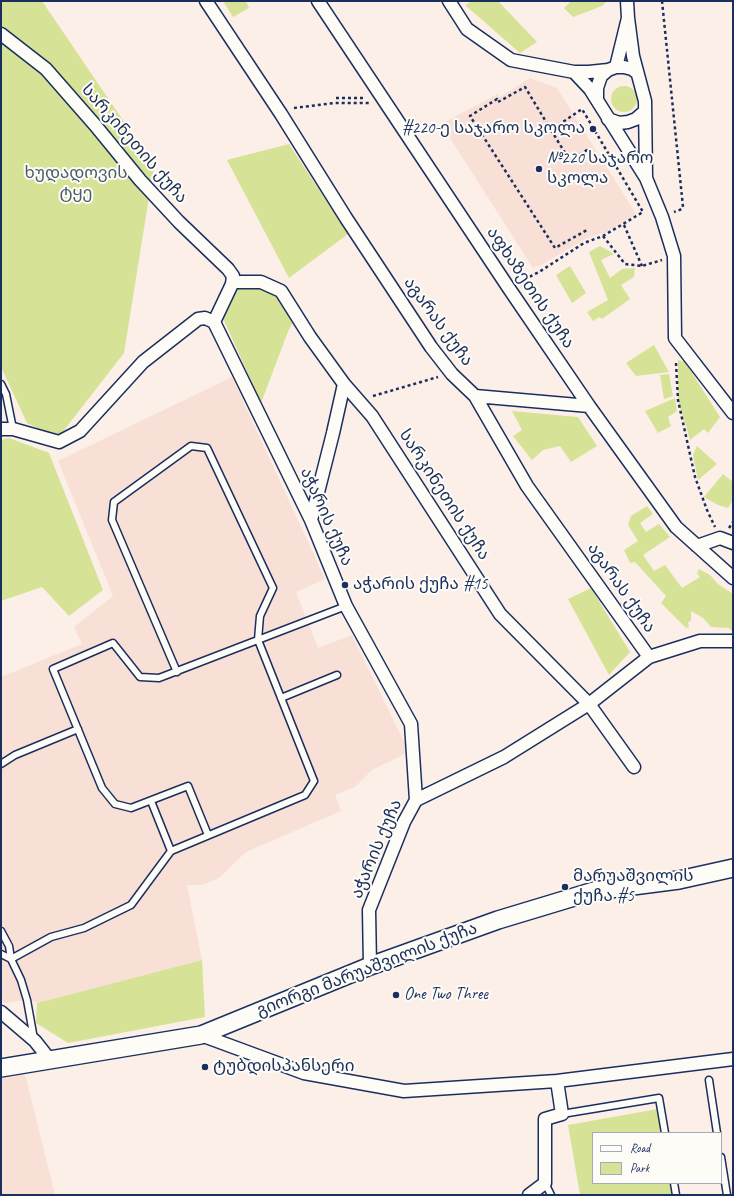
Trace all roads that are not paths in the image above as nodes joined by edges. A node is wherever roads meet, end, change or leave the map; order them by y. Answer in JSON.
{"nodes":[{"id":1,"x":206,"y":1,"type":"edge"},
{"id":2,"x":318,"y":1,"type":"edge"},
{"id":3,"x":449,"y":1,"type":"edge"},
{"id":4,"x":627,"y":1,"type":"edge"},
{"id":5,"x":628,"y":18,"type":"junction"},
{"id":6,"x":1,"y":34,"type":"edge"},
{"id":7,"x":612,"y":68,"type":"junction"},
{"id":8,"x":574,"y":72,"type":"junction"},
{"id":9,"x":636,"y":72,"type":"junction"},
{"id":10,"x":598,"y":100,"type":"junction"},
{"id":11,"x":644,"y":112,"type":"junction"},
{"id":12,"x":608,"y":119,"type":"junction"},
{"id":13,"x":646,"y":178,"type":"junction"},
{"id":14,"x":233,"y":282,"type":"junction"},
{"id":15,"x":214,"y":322,"type":"junction"},
{"id":16,"x":1,"y":384,"type":"edge"},
{"id":17,"x":344,"y":384,"type":"junction"},
{"id":18,"x":475,"y":396,"type":"junction"},
{"id":19,"x":590,"y":406,"type":"junction"},
{"id":20,"x":733,"y":413,"type":"edge"},
{"id":21,"x":7,"y":429,"type":"edge"},
{"id":22,"x":311,"y":520,"type":"junction"},
{"id":23,"x":733,"y":544,"type":"edge"},
{"id":24,"x":697,"y":546,"type":"junction"},
{"id":25,"x":733,"y":578,"type":"edge"},
{"id":26,"x":346,"y":606,"type":"junction"},
{"id":27,"x":258,"y":640,"type":"junction"},
{"id":28,"x":733,"y":641,"type":"edge"},
{"id":29,"x":648,"y":657,"type":"junction"},
{"id":30,"x":177,"y":672,"type":"junction"},
{"id":31,"x":337,"y":675,"type":"dead end"},
{"id":32,"x":281,"y":698,"type":"junction"},
{"id":33,"x":589,"y":704,"type":"junction"},
{"id":34,"x":78,"y":729,"type":"junction"},
{"id":35,"x":1,"y":764,"type":"edge"},
{"id":36,"x":634,"y":767,"type":"dead end"},
{"id":37,"x":416,"y":800,"type":"junction"},
{"id":38,"x":151,"y":801,"type":"junction"},
{"id":39,"x":208,"y":835,"type":"junction"},
{"id":40,"x":171,"y":851,"type":"junction"},
{"id":41,"x":733,"y":868,"type":"edge"},
{"id":42,"x":1,"y":930,"type":"edge"},
{"id":43,"x":1,"y":954,"type":"edge"},
{"id":44,"x":11,"y":959,"type":"junction"},
{"id":45,"x":370,"y":966,"type":"junction"},
{"id":46,"x":1,"y":1012,"type":"edge"},
{"id":47,"x":201,"y":1035,"type":"junction"},
{"id":48,"x":35,"y":1041,"type":"junction"},
{"id":49,"x":733,"y":1059,"type":"edge"},
{"id":50,"x":50,"y":1060,"type":"junction"},
{"id":51,"x":1,"y":1068,"type":"edge"},
{"id":52,"x":710,"y":1080,"type":"dead end"},
{"id":53,"x":557,"y":1081,"type":"junction"},
{"id":54,"x":562,"y":1114,"type":"junction"},
{"id":55,"x":665,"y":1132,"type":"edge"},
{"id":56,"x":717,"y":1132,"type":"edge"},
{"id":57,"x":722,"y":1163,"type":"edge"},
{"id":58,"x":545,"y":1183,"type":"junction"},
{"id":59,"x":674,"y":1184,"type":"edge"},
{"id":60,"x":529,"y":1195,"type":"edge"},
{"id":61,"x":551,"y":1195,"type":"edge"},
{"id":62,"x":676,"y":1195,"type":"edge"},
{"id":63,"x":727,"y":1195,"type":"edge"}],
"edges":[{"from":1,"to":18,"type":"street","name":"აგარას ქუჩა"},
{"from":2,"to":19,"type":"street","name":"აფხაზეთის ქუჩა"},
{"from":3,"to":8,"type":"street"},
{"from":4,"to":5,"type":"street"},
{"from":5,"to":7,"type":"street"},
{"from":5,"to":9,"type":"street"},
{"from":6,"to":14,"type":"street","name":"სარკინეთის ქუჩა"},
{"from":7,"to":8,"type":"street"},
{"from":7,"to":9,"type":"street"},
{"from":7,"to":10,"type":"street"},
{"from":8,"to":10,"type":"street"},
{"from":9,"to":11,"type":"street"},
{"from":10,"to":12,"type":"street"},
{"from":11,"to":12,"type":"street"},
{"from":11,"to":13,"type":"street"},
{"from":12,"to":13,"type":"street"},
{"from":13,"to":20,"type":"street"},
{"from":14,"to":15,"type":"street"},
{"from":14,"to":17,"type":"street","name":"სარკინეთის ქუჩა"},
{"from":15,"to":21,"type":"street"},
{"from":15,"to":22,"type":"street","name":"აჭარის ქუჩა"},
{"from":16,"to":21,"type":"lane"},
{"from":17,"to":22,"type":"street"},
{"from":17,"to":33,"type":"street","name":"სარკინეთის ქუჩა"},
{"from":18,"to":19,"type":"street"},
{"from":18,"to":29,"type":"street","name":"აგარას ქუჩა"},
{"from":19,"to":24,"type":"street","name":"აფხაზეთის ქუჩა"},
{"from":22,"to":26,"type":"street","name":"აჭარის ქუჩა"},
{"from":23,"to":24,"type":"street"},
{"from":24,"to":25,"type":"street","name":"აფხაზეთის ქუჩა"},
{"from":26,"to":27,"type":"lane"},
{"from":26,"to":37,"type":"street","name":"აჭარის ქუჩა"},
{"from":27,"to":30,"type":"lane"},
{"from":27,"to":30,"type":"lane"},
{"from":27,"to":32,"type":"lane"},
{"from":28,"to":29,"type":"street"},
{"from":29,"to":33,"type":"street"},
{"from":30,"to":34,"type":"lane"},
{"from":31,"to":32,"type":"lane"},
{"from":32,"to":39,"type":"lane"},
{"from":33,"to":36,"type":"street","name":"სარკინეთის ქუჩა"},
{"from":33,"to":37,"type":"street"},
{"from":34,"to":35,"type":"lane"},
{"from":34,"to":38,"type":"lane"},
{"from":37,"to":45,"type":"street","name":"აჭარის ქუჩა"},
{"from":38,"to":39,"type":"lane"},
{"from":38,"to":40,"type":"lane"},
{"from":39,"to":40,"type":"lane"},
{"from":40,"to":44,"type":"lane"},
{"from":41,"to":45,"type":"street","name":"გიორგი მარუაშვილის ქუჩა"},
{"from":42,"to":44,"type":"lane"},
{"from":43,"to":44,"type":"lane"},
{"from":44,"to":48,"type":"lane"},
{"from":45,"to":47,"type":"street","name":"გიორგი მარუაშვილის ქუჩა"},
{"from":46,"to":48,"type":"street"},
{"from":47,"to":50,"type":"street","name":"გიორგი მარუაშვილის ქუჩა"},
{"from":47,"to":53,"type":"street"},
{"from":48,"to":50,"type":"street"},
{"from":49,"to":53,"type":"street"},
{"from":50,"to":51,"type":"street","name":"გიორგი მარუაშვილის ქუჩა"},
{"from":52,"to":56,"type":"lane"},
{"from":53,"to":54,"type":"street"},
{"from":54,"to":55,"type":"lane"},
{"from":54,"to":58,"type":"street"},
{"from":57,"to":63,"type":"lane"},
{"from":58,"to":60,"type":"street"},
{"from":58,"to":61,"type":"lane"},
{"from":59,"to":62,"type":"lane"}]}
